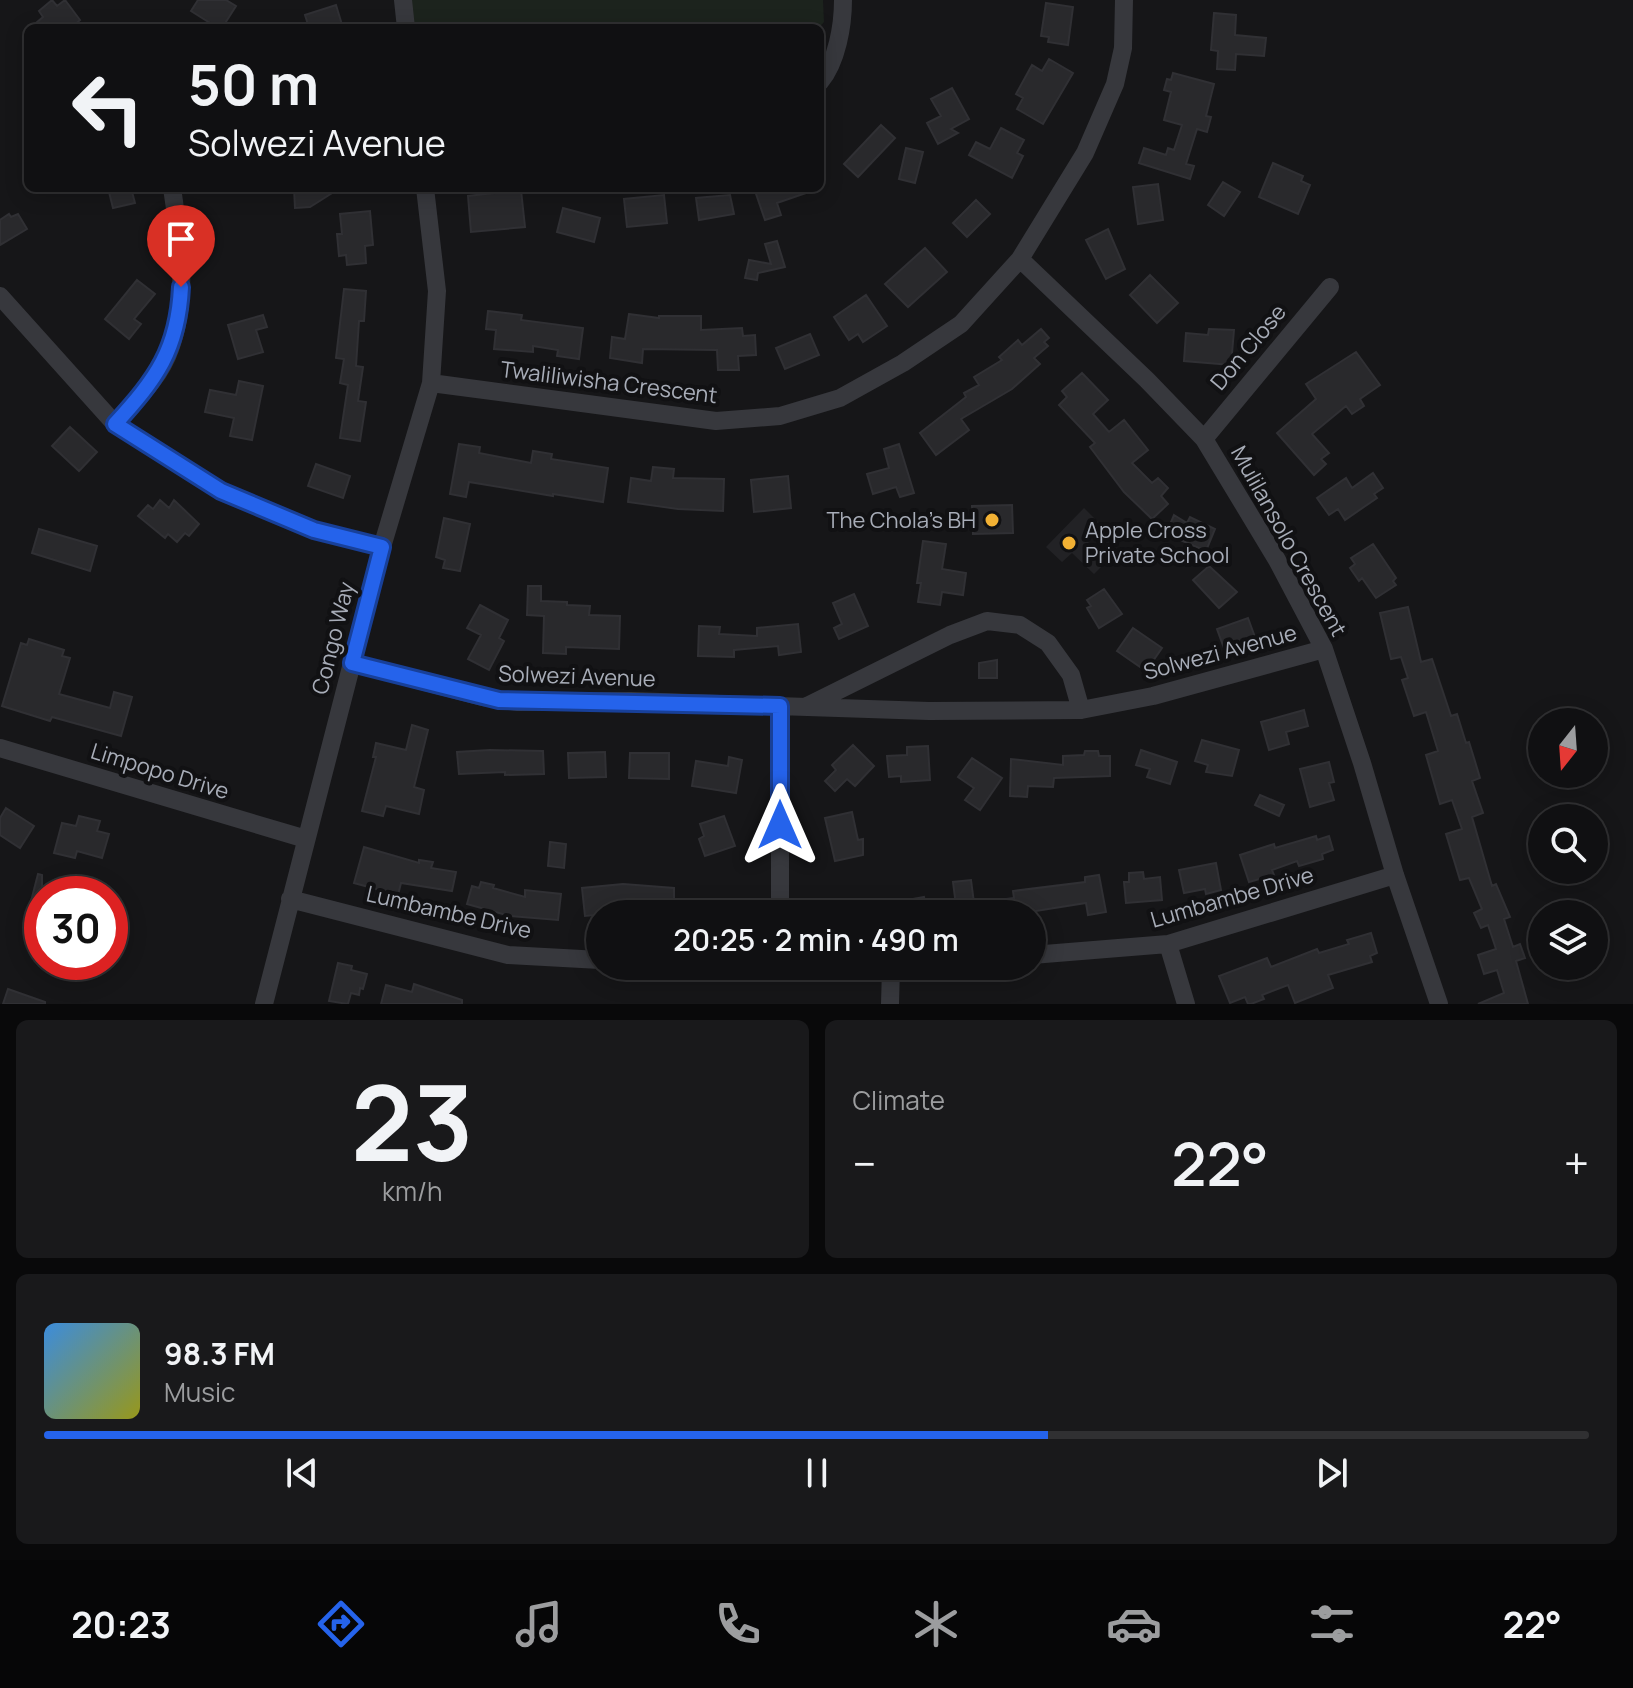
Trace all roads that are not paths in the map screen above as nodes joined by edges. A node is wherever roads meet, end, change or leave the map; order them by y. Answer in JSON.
{"nodes":[{"id":1,"x":403,"y":0,"type":"edge"},
{"id":2,"x":843,"y":0,"type":"edge"},
{"id":3,"x":1124,"y":0,"type":"edge"},
{"id":4,"x":406,"y":24,"type":"edge"},
{"id":5,"x":824,"y":77,"type":"edge"},
{"id":6,"x":173,"y":192,"type":"edge"},
{"id":7,"x":425,"y":192,"type":"edge"},
{"id":8,"x":1020,"y":259,"type":"junction"},
{"id":9,"x":1330,"y":287,"type":"dead end"},
{"id":10,"x":0,"y":296,"type":"edge"},
{"id":11,"x":431,"y":383,"type":"junction"},
{"id":12,"x":115,"y":424,"type":"junction"},
{"id":13,"x":1204,"y":439,"type":"junction"},
{"id":14,"x":382,"y":547,"type":"junction"},
{"id":15,"x":1324,"y":649,"type":"junction"},
{"id":16,"x":352,"y":663,"type":"junction"},
{"id":17,"x":780,"y":706,"type":"junction"},
{"id":18,"x":805,"y":707,"type":"junction"},
{"id":19,"x":1081,"y":710,"type":"junction"},
{"id":20,"x":0,"y":748,"type":"edge"},
{"id":21,"x":306,"y":839,"type":"junction"},
{"id":22,"x":1395,"y":875,"type":"junction"},
{"id":23,"x":290,"y":899,"type":"junction"},
{"id":24,"x":780,"y":900,"type":"edge"},
{"id":25,"x":1168,"y":944,"type":"junction"},
{"id":26,"x":1046,"y":954,"type":"edge"},
{"id":27,"x":586,"y":959,"type":"edge"},
{"id":28,"x":891,"y":980,"type":"edge"},
{"id":29,"x":266,"y":995,"type":"edge"},
{"id":30,"x":249,"y":1004,"type":"edge"},
{"id":31,"x":890,"y":1004,"type":"edge"},
{"id":32,"x":1186,"y":1004,"type":"edge"},
{"id":33,"x":1439,"y":1004,"type":"edge"}],
"edges":[{"from":1,"to":4,"type":"street"},
{"from":2,"to":5,"type":"street"},
{"from":3,"to":8,"type":"street","name":"Twaliliwisha Crescent"},
{"from":6,"to":12,"type":"street"},
{"from":7,"to":11,"type":"street","name":"Congo Way"},
{"from":8,"to":11,"type":"street","name":"Twaliliwisha Crescent"},
{"from":8,"to":13,"type":"street","name":"Mulilansolo Crescent"},
{"from":9,"to":13,"type":"street","name":"Don Close"},
{"from":10,"to":12,"type":"street"},
{"from":11,"to":14,"type":"street","name":"Congo Way"},
{"from":12,"to":14,"type":"street"},
{"from":13,"to":15,"type":"street","name":"Mulilansolo Crescent"},
{"from":14,"to":16,"type":"street","name":"Congo Way"},
{"from":15,"to":19,"type":"street","name":"Solwezi Avenue"},
{"from":15,"to":22,"type":"street","name":"Mulilansolo Crescent"},
{"from":16,"to":17,"type":"street","name":"Solwezi Avenue"},
{"from":16,"to":21,"type":"street","name":"Congo Way"},
{"from":17,"to":18,"type":"street","name":"Solwezi Avenue"},
{"from":17,"to":24,"type":"street"},
{"from":18,"to":19,"type":"street","name":"Solwezi Avenue"},
{"from":18,"to":19,"type":"street","name":"Solwezi Avenue"},
{"from":20,"to":21,"type":"street","name":"Limpopo Drive"},
{"from":21,"to":23,"type":"street","name":"Congo Way"},
{"from":22,"to":25,"type":"street","name":"Lumbambe Drive"},
{"from":22,"to":33,"type":"street","name":"Mulilansolo Crescent"},
{"from":23,"to":27,"type":"street","name":"Lumbambe Drive"},
{"from":23,"to":29,"type":"street","name":"Congo Way"},
{"from":25,"to":26,"type":"street","name":"Lumbambe Drive"},
{"from":25,"to":32,"type":"street"},
{"from":28,"to":31,"type":"street"},
{"from":29,"to":30,"type":"street"}]}
